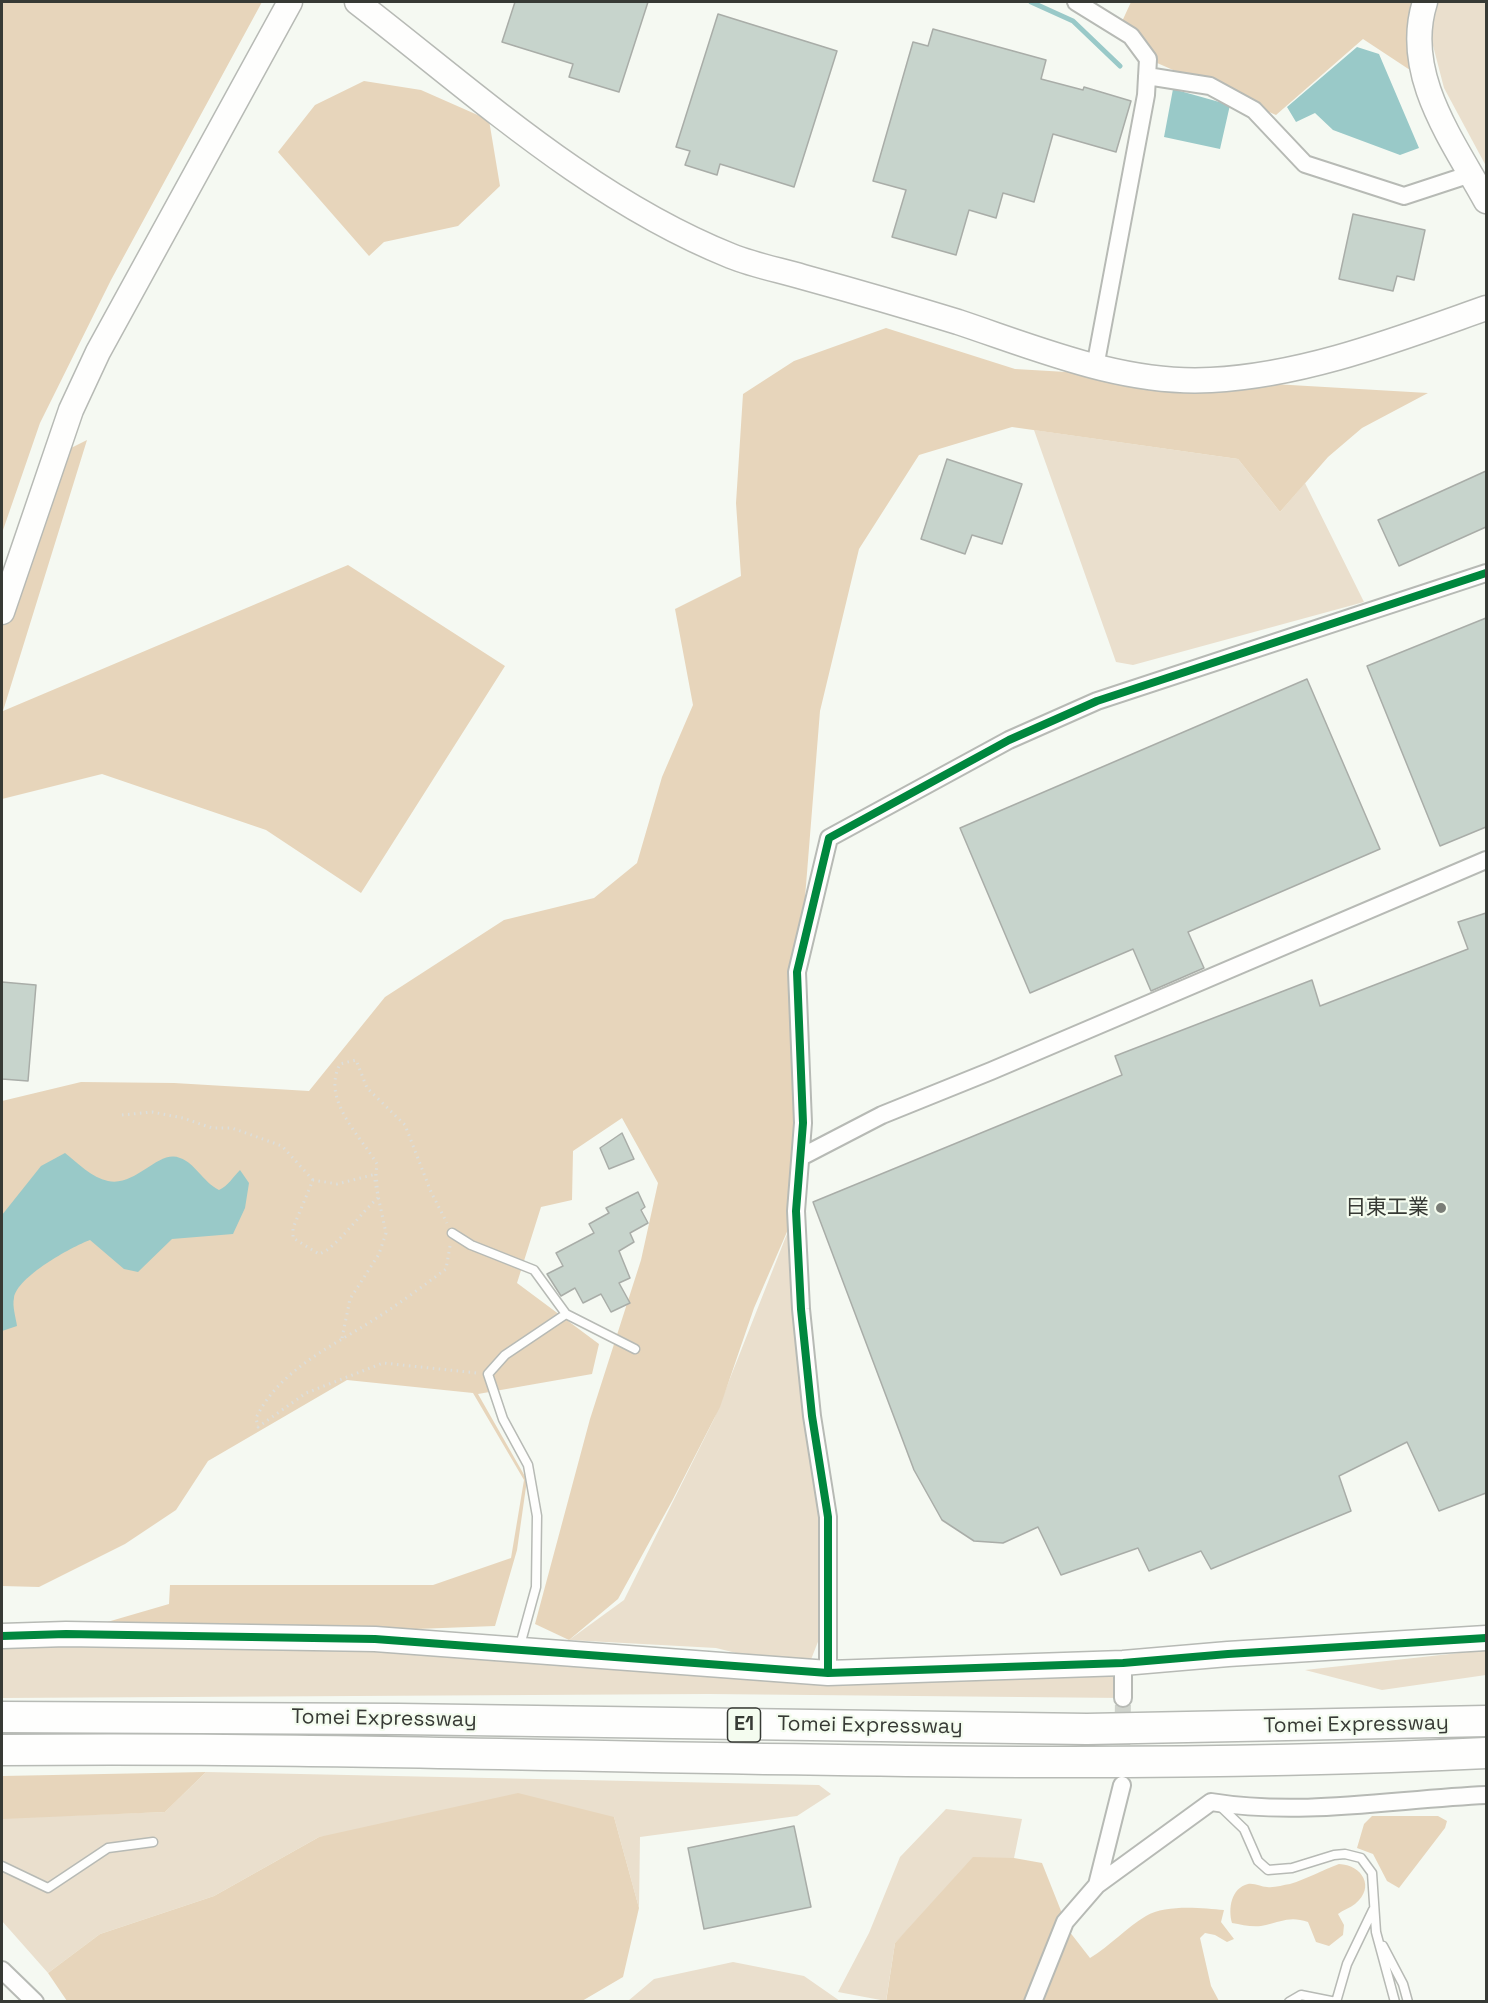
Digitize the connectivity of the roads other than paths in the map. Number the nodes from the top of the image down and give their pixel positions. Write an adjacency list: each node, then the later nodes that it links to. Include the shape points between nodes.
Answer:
1 (290, 2): 11 (street, via 75,400)
2 (357, 2): 9 (street, via 557,157 627,204 732,257 908,306)
3 (1076, 2): 5 (street, via 1131,36 1148,59)
4 (1425, 2): 6 (street, via 1419,46 1424,77 1434,107)
5 (1148, 76): 6 (street, via 1210,86 1254,110 1305,164 1404,196); 9 (street)
6 (1471, 174): 7 (street)
7 (1486, 201)
8 (1486, 308): 9 (street, via 1375,347 1275,373 1209,380)
9 (1095, 367)
10 (1486, 573): 13 (street, via 1097,701 1009,740 829,838 797,972)
11 (2, 612)
12 (1486, 861): 13 (street, via 882,1115)
13 (801, 1156): 21 (street, via 796,1211 801,1309 828,1517)
14 (452, 1233): 15 (lane, via 471,1245 534,1270)
15 (566, 1314): 16 (lane); 19 (lane, via 506,1355 488,1374 503,1419 528,1465 537,1516 536,1587)
16 (635, 1349)
17 (2, 1636): 19 (street, via 375,1639)
18 (1486, 1638): 20 (street)
19 (519, 1649): 21 (street)
20 (1124, 1663): 21 (street); 22 (street)
21 (828, 1673)
22 (1123, 1698)
23 (2, 1718): 24 (highway, Tomei Expressway / E1, via 1087,1729)
24 (1486, 1721)
25 (2, 1750): 26 (highway, Tomei Expressway / E1, via 1089,1761)
26 (1486, 1753)
27 (1122, 1785): 32 (street)
28 (1486, 1795): 29 (street, via 1329,1807)
29 (1217, 1803): 32 (street, via 1211,1802 1188,1816 1143,1854); 33 (lane, via 1244,1829 1258,1861 1268,1870 1292,1868 1334,1855 1360,1858 1372,1873)
30 (153, 1842): 31 (lane, via 108,1848 48,1888)
31 (2, 1866)
32 (1097, 1885): 37 (street, via 1065,1922)
33 (1373, 1910): 34 (lane); 39 (lane, via 1347,1964)
34 (1376, 1932): 40 (lane); 41 (lane)
35 (2, 1970): 36 (street)
36 (33, 2001)
37 (1033, 2001)
38 (1288, 2001): 39 (lane, via 1301,1995)
39 (1336, 2001)
40 (1395, 2001)
41 (1408, 2001)

